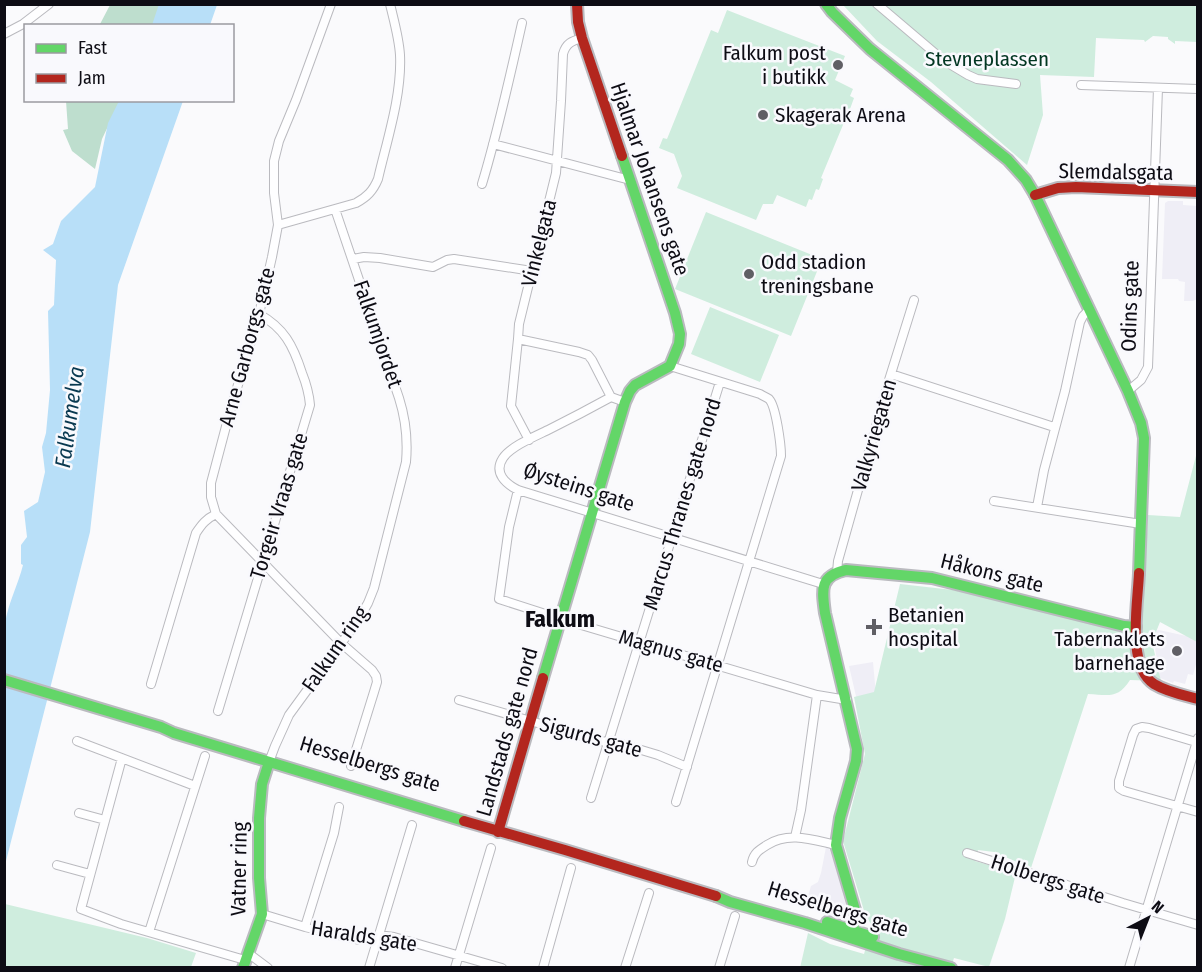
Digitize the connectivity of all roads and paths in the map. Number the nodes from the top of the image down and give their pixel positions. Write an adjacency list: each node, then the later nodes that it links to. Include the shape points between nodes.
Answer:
1 (49, 4): 8 (street)
2 (331, 4): 22 (street, Arne Garborgs gate, via 274,160)
3 (390, 4): 21 (street, via 400,71 378,178 365,198)
4 (577, 4): 9 (street, Hjalmar Johansens gate)
5 (826, 4): 20 (street, via 870,49 1008,160)
6 (877, 4): 10 (street, via 968,75)
7 (522, 23): 14 (street)
8 (4, 34)
9 (582, 38): 15 (street, Vinkelgata, via 565,46 563,54); 16 (street, Hjalmar Johansens gate)
10 (1016, 84)
11 (1081, 85): 12 (street)
12 (1158, 88): 13 (street); 18 (street, Odins gate)
13 (1197, 89)
14 (494, 144): 15 (street); 17 (street)
15 (557, 161): 16 (street); 24 (street, Vinkelgata)
16 (630, 180): 29 (street, Hjalmar Johansens gate, via 680,333)
17 (482, 184)
18 (1154, 191): 19 (street, Slemdalsgata); 20 (street, Slemdalsgata, via 1058,188); 32 (street, Odins gate, via 1148,367 1142,380)
19 (1197, 192)
20 (1035, 195): 26 (street)
21 (335, 210): 22 (street); 23 (street, Falkumjordet)
22 (278, 225): 27 (street, Arne Garborgs gate)
23 (353, 259): 24 (street, via 380,258 433,267 454,259); 37 (street, Falkumjordet, via 405,420)
24 (531, 272): 28 (street, Vinkelgata)
25 (914, 300): 30 (street, Valkyriegaten)
26 (1089, 310): 32 (street); 35 (street, via 1080,322)
27 (258, 314): 42 (street, Arne Garborgs gate, via 211,483); 46 (street, Torgeir Vraas gate, via 280,329 291,344 310,405)
28 (518, 339): 33 (street, via 588,355); 36 (street, Vinkelgata, via 512,406)
29 (670, 366): 31 (street); 34 (street, via 635,385)
30 (891, 374): 35 (street); 47 (street, Valkyriegaten)
31 (720, 382): 44 (street, Marcus Thranes gate nord); 45 (street, via 770,400 781,446)
32 (1128, 391): 43 (street, via 1144,438)
33 (611, 397): 34 (street); 36 (street, Øysteins gate)
34 (625, 402): 41 (street, Landstads gate nord)
35 (1054, 427): 40 (street)
36 (529, 440): 38 (street, Øysteins gate, via 503,458 500,465 504,482)
37 (406, 462): 52 (street, Falkum ring, via 374,588 359,619)
38 (518, 490): 41 (street, Øysteins gate); 49 (street, Magnus gate, via 499,599)
39 (994, 501): 40 (street)
40 (1037, 507): 43 (street)
41 (593, 512): 44 (street, Øysteins gate); 49 (street, Landstads gate nord)
42 (216, 514): 46 (street); 55 (street, via 201,524 196,533)
43 (1141, 524): 50 (street)
44 (671, 537): 45 (street, Øysteins gate); 51 (street, Marcus Thranes gate nord)
45 (750, 561): 48 (street, Øysteins gate); 53 (street)
46 (262, 562): 52 (street); 60 (street, Torgeir Vraas gate)
47 (837, 572): 48 (street); 50 (street, Håkons gate, via 932,578)
48 (823, 584): 59 (street, via 825,613)
49 (561, 619): 51 (street, Magnus gate); 61 (street, Landstads gate nord)
50 (1136, 627): 57 (street, via 1138,659 1144,674 1160,688)
51 (639, 642): 53 (street, Magnus gate); 64 (street, Marcus Thranes gate nord)
52 (341, 643): 67 (street, Falkum ring, via 289,715); 68 (street, via 372,670 377,682)
53 (717, 664): 56 (street, Magnus gate); 69 (street)
54 (4, 680): 67 (street, Hesselbergs gate, via 174,733)
55 (151, 684)
56 (817, 695): 59 (street, Magnus gate); 80 (street)
57 (1197, 699)
58 (459, 700): 61 (street, Sigurds gate)
59 (847, 700): 81 (street, via 857,755)
60 (218, 711)
61 (529, 721): 64 (street, Sigurds gate); 79 (street, Landstads gate nord)
62 (1197, 740): 73 (street); 73 (street, via 1149,728 1136,729 1119,781 1119,788 1124,791)
63 (77, 741): 66 (street)
64 (609, 743): 69 (street, Sigurds gate); 71 (street, Marcus Thranes gate nord)
65 (204, 756): 70 (street)
66 (122, 758): 70 (street); 77 (street)
67 (270, 758): 79 (street, Hesselbergs gate); 90 (street, Vatner ring, via 262,784 259,818)
68 (351, 766)
69 (687, 767): 72 (street)
70 (195, 786): 94 (street)
71 (591, 798)
72 (676, 802)
73 (1177, 806): 75 (street); 89 (street)
74 (339, 807): 93 (street)
75 (1197, 812)
76 (79, 813): 77 (street)
77 (106, 817): 87 (street)
78 (412, 825): 96 (street)
79 (499, 828): 95 (street, Hesselbergs gate, via 716,896 791,911)
80 (795, 837): 81 (street); 84 (street, via 774,840 756,852)
81 (836, 845): 95 (street, via 855,910)
82 (491, 848): 97 (street)
83 (967, 853): 89 (street, Holbergs gate)
84 (752, 862)
85 (57, 865): 87 (street)
86 (572, 868): 104 (street)
87 (90, 874): 94 (street, via 81,909)
88 (649, 893): 105 (street)
89 (1146, 909): 92 (street, Holbergs gate); 107 (street)
90 (262, 914): 93 (street, Haralds gate); 98 (street, Vatner ring)
91 (735, 916): 106 (street)
92 (1197, 925)
93 (305, 927): 96 (street, Haralds gate, via 359,940)
94 (149, 932): 98 (street)
95 (852, 934): 99 (street, Hesselbergs gate)
96 (378, 937): 97 (street, Haralds gate, via 394,937); 101 (street)
97 (459, 956): 102 (street); 103 (street, Haralds gate)
98 (246, 960): 100 (street)
99 (949, 967)
100 (268, 968)
101 (369, 968)
102 (455, 968)
103 (502, 968)
104 (543, 968)
105 (625, 968)
106 (719, 968)
107 (1129, 968)

